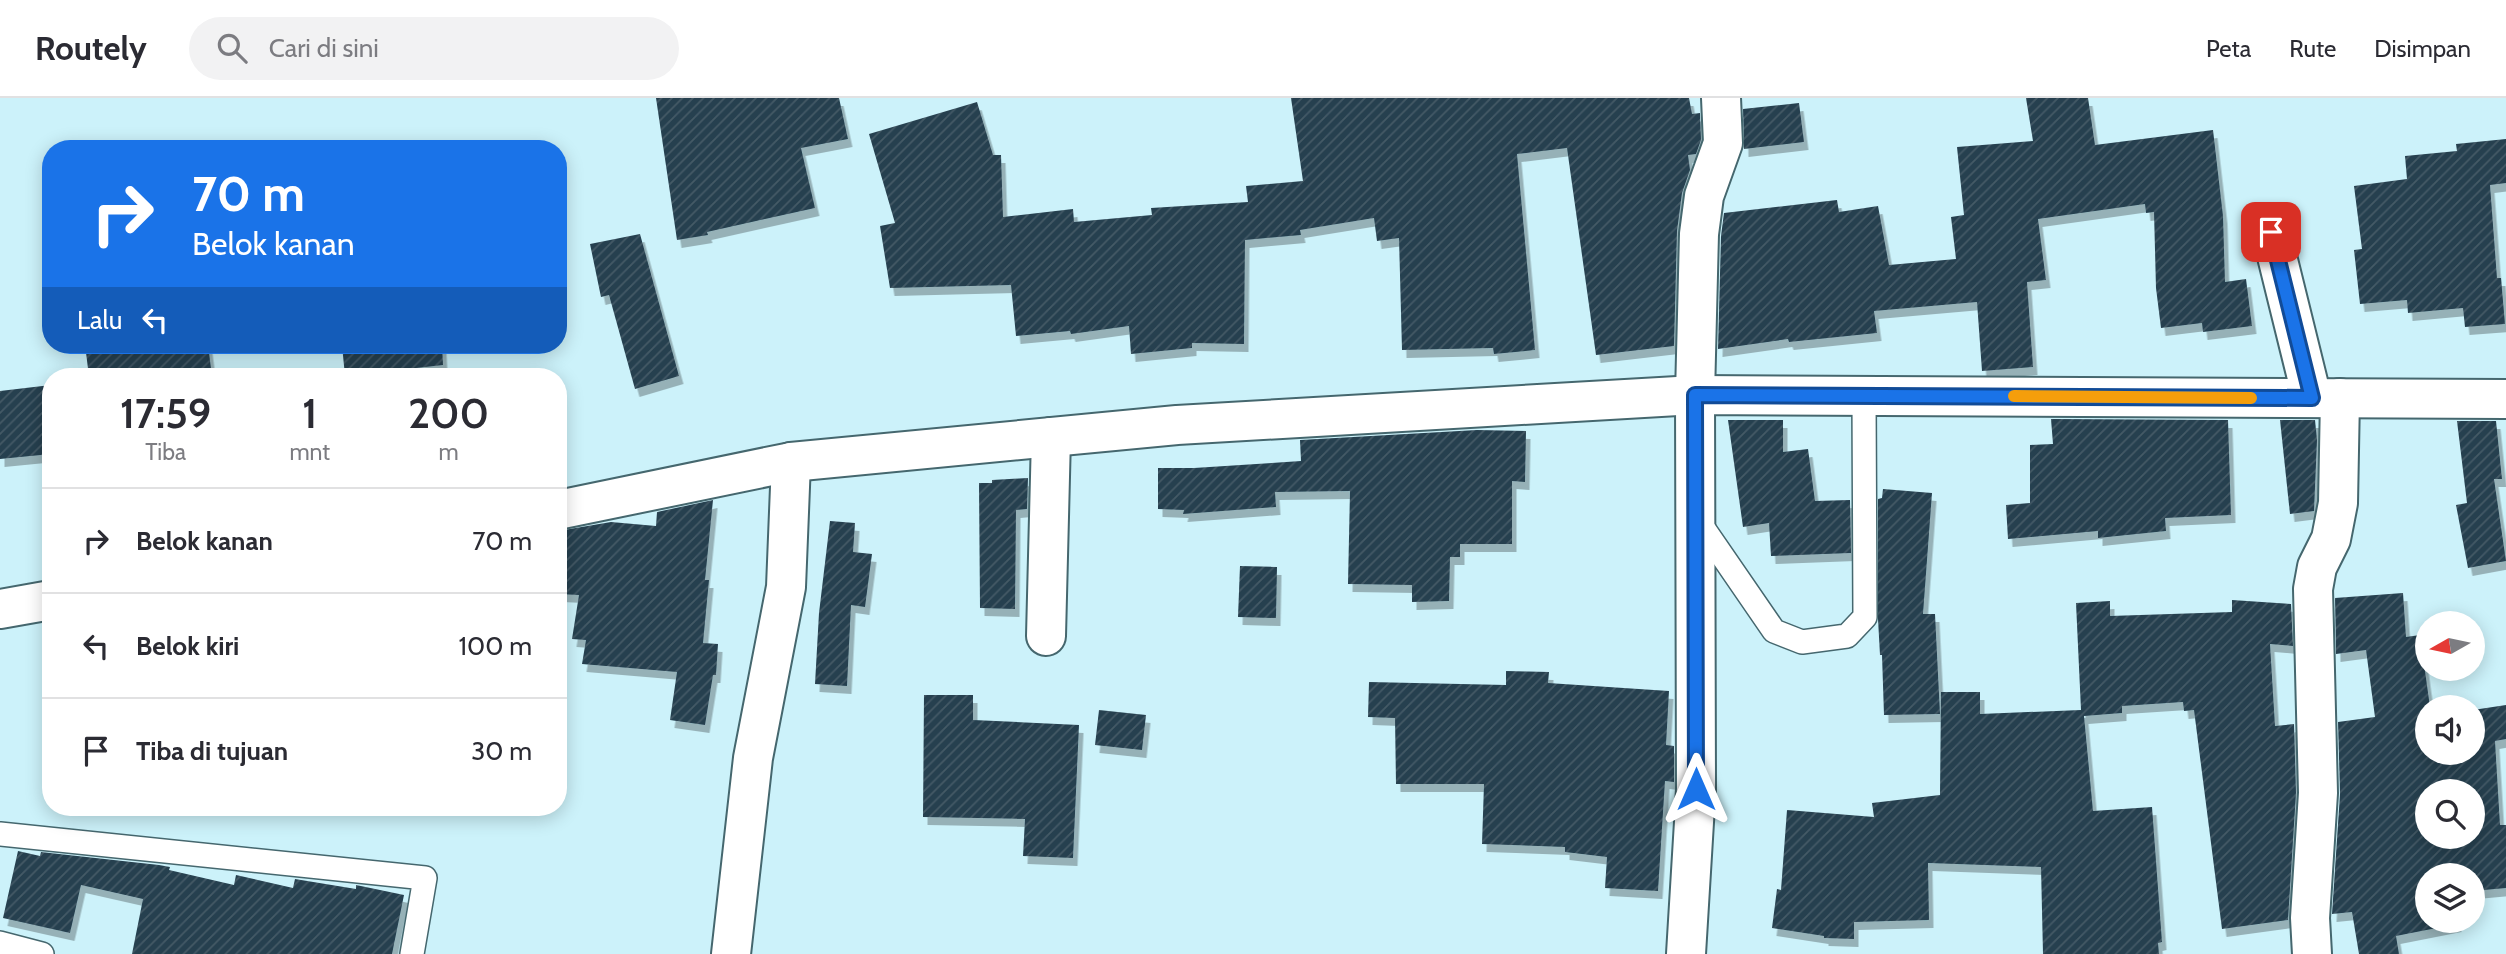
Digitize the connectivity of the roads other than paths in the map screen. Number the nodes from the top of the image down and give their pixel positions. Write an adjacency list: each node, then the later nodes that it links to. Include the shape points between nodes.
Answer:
1 (1721, 98): 3 (street, via 1723,143 1704,196 1699,234)
2 (2271, 232): 5 (street)
3 (1695, 395): 4 (street); 7 (street, via 1177,425); 10 (street)
4 (1864, 396): 5 (street); 10 (lane, via 1865,617 1847,636 1802,642 1774,631)
5 (2326, 398): 6 (street); 20 (street, via 2338,503 2313,589 2318,793)
6 (2506, 399)
7 (1051, 437): 8 (street); 13 (street)
8 (791, 462): 9 (street); 18 (street, via 786,587 753,758)
9 (567, 508)
10 (1696, 517): 19 (street, via 1696,789)
11 (42, 602): 12 (street)
12 (0, 609)
13 (1046, 636)
14 (0, 834): 17 (lane, via 425,878)
15 (0, 943): 16 (lane)
16 (42, 954)
17 (412, 954)
18 (731, 954)
19 (1686, 954)
20 (2312, 954)

